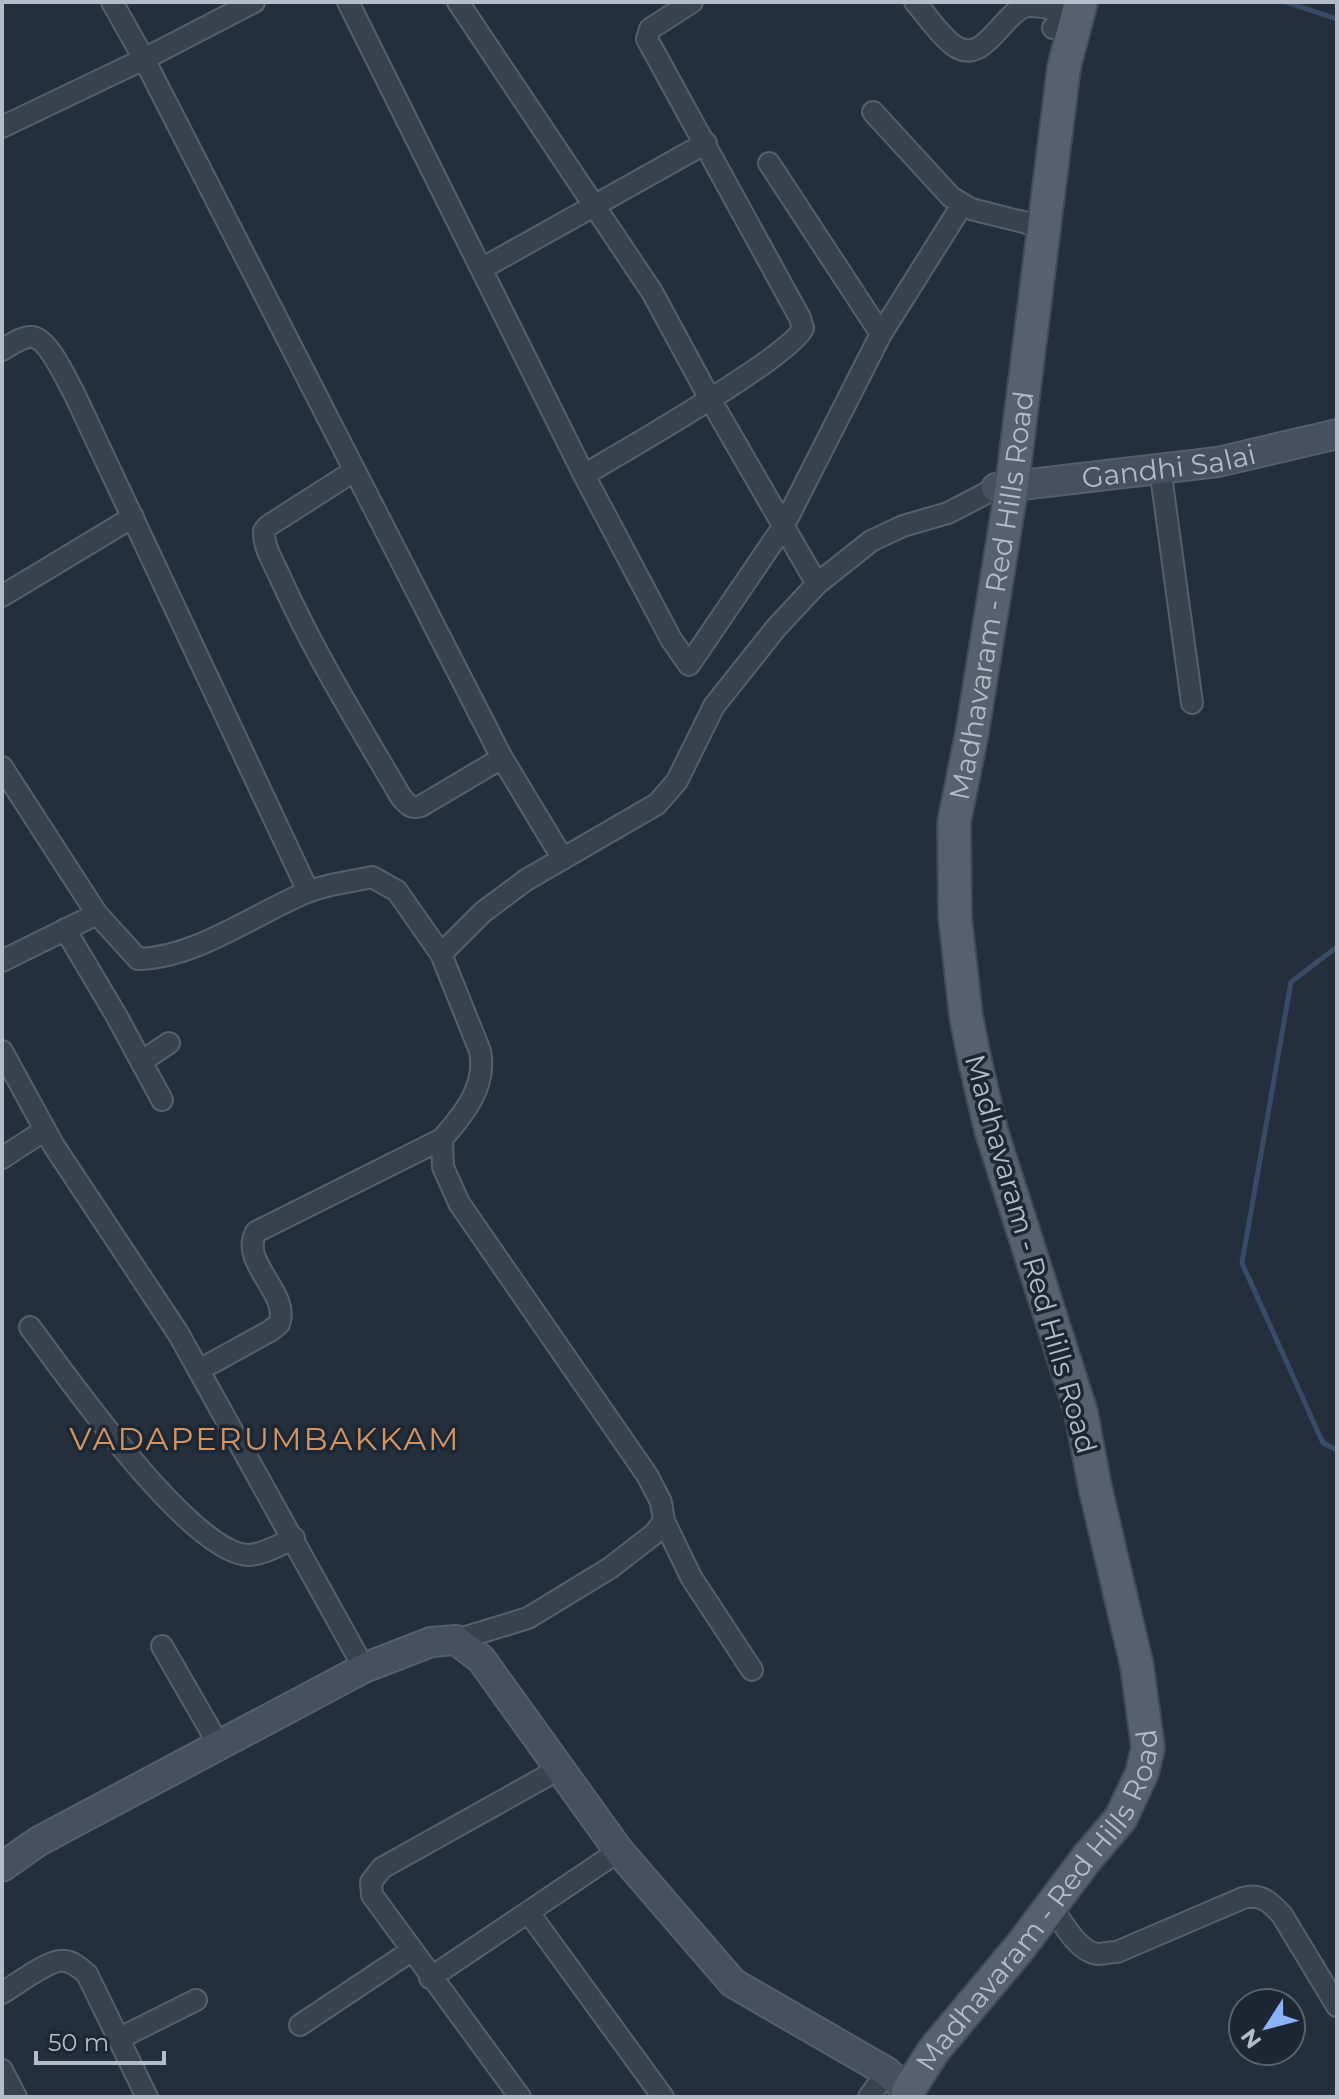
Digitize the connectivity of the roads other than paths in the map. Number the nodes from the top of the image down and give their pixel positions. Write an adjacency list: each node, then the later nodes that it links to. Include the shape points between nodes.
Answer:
1 (112, 2): 8 (street)
2 (254, 2): 8 (street)
3 (348, 2): 16 (street)
4 (458, 2): 14 (street)
5 (692, 2): 11 (street, via 650,29 647,39)
6 (915, 2): 7 (street, via 952,44 972,52 1021,8 1036,6)
7 (1064, 15): 15 (main road, Madhavaram - Red Hills Road); 24 (main road, Madhavaram - Red Hills Road, via 1064,67 1045,235)
8 (144, 59): 10 (street); 22 (street)
9 (873, 112): 13 (street)
10 (2, 127)
11 (706, 143): 14 (street); 19 (street, via 803,328 793,342)
12 (769, 163): 17 (street)
13 (962, 205): 15 (street); 17 (street)
14 (594, 206): 16 (street); 19 (street, via 652,292)
15 (1027, 223): 24 (main road, Madhavaram - Red Hills Road)
16 (483, 268): 23 (street)
17 (881, 334): 26 (street)
18 (2, 350): 25 (street, via 34,336 50,350)
19 (710, 399): 23 (street); 26 (street)
20 (1337, 434): 21 (street, Gandhi Salai, via 1218,462)
21 (1160, 468): 24 (street, Gandhi Salai); 29 (street)
22 (354, 471): 30 (street); 30 (street, via 264,531 286,591 409,806 421,806)
23 (584, 475): 26 (street, via 689,665)
24 (1004, 486): 27 (street, via 871,541); 57 (main road, Madhavaram - Red Hills Road, via 972,733 954,822 958,955 991,1130 1081,1412 1137,1666 1148,1748 1121,1818); 67 (main road, Madhavaram - Red Hills Road, via 952,729 940,819 951,987 976,1124 1074,1455 1129,1740 1117,1786 1092,1826 919,2038)
25 (133, 517): 28 (street); 33 (street)
26 (783, 527): 27 (street)
27 (817, 584): 32 (street, via 714,706 677,781 657,804)
28 (2, 596)
29 (1192, 703)
30 (502, 758): 32 (street)
31 (2, 767): 34 (street)
32 (563, 859): 36 (street, via 483,912)
33 (308, 891): 34 (street, via 157,959 138,959); 36 (street, via 372,877 397,891)
34 (97, 914): 35 (street)
35 (65, 929): 37 (street); 40 (street)
36 (441, 954): 43 (street, via 483,1068 467,1111)
37 (2, 961)
38 (169, 1043): 40 (street)
39 (2, 1051): 42 (street)
40 (142, 1061): 41 (street)
41 (162, 1100)
42 (45, 1130): 44 (street); 46 (street)
43 (442, 1139): 46 (street, via 256,1232 252,1250 281,1309 279,1324); 47 (street, via 443,1167 459,1203 647,1475)
44 (2, 1158)
45 (30, 1327): 48 (street, via 118,1446 208,1537 247,1555)
46 (199, 1370): 48 (street)
47 (664, 1521): 49 (street, via 610,1568 528,1618); 52 (street, via 691,1577)
48 (294, 1538): 51 (street)
49 (456, 1640): 51 (street, via 431,1642); 54 (street, via 481,1659)
50 (162, 1646): 53 (street)
51 (364, 1668): 53 (street)
52 (752, 1670)
53 (219, 1745): 56 (street, via 39,1841)
54 (561, 1768): 55 (street); 59 (street, via 382,1868 371,1882 372,1895)
55 (619, 1851): 58 (street); 67 (street, via 733,1983)
56 (2, 1867)
57 (1051, 1906): 63 (street, via 1080,1944 1098,1954 1117,1952 1243,1898 1259,1896 1282,1915); 67 (main road, Madhavaram - Red Hills Road)
58 (529, 1913): 60 (street); 71 (street)
59 (411, 1951): 60 (street); 64 (street)
60 (430, 1978): 70 (street)
61 (2, 1993): 65 (street, via 64,1960 87,1974)
62 (196, 2000): 65 (street)
63 (1337, 2006)
64 (300, 2025)
65 (118, 2039): 69 (street)
66 (2, 2070): 68 (street)
67 (899, 2088): 72 (street)
68 (16, 2097)
69 (147, 2097)
70 (520, 2097)
71 (663, 2097)
72 (869, 2097)

